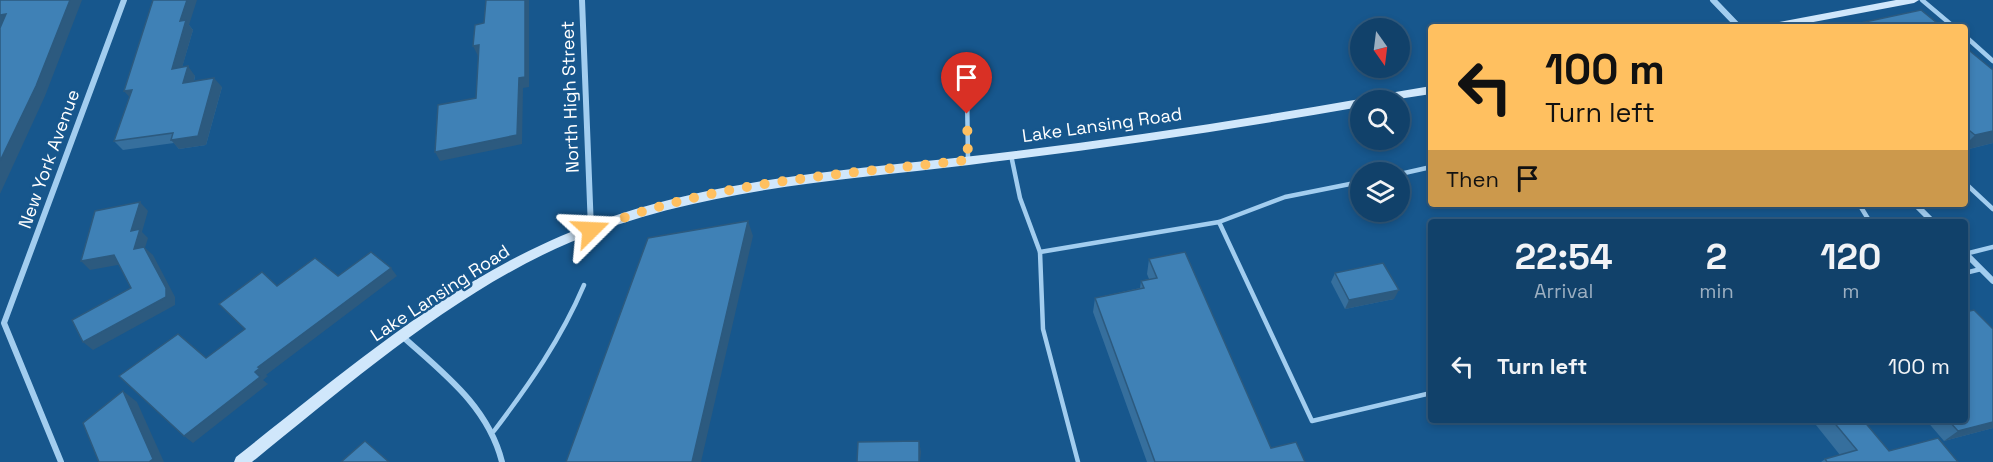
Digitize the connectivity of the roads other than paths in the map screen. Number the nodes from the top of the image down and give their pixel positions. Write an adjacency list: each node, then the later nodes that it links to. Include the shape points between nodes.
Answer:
1 (124, 0): 34 (street, New York Avenue)
2 (582, 0): 25 (street, North High Street)
3 (1713, 0): 6 (street)
4 (1914, 0): 7 (main road)
5 (1922, 0): 8 (lane)
6 (1736, 24)
7 (1785, 24)
8 (1950, 24)
9 (1968, 39): 10 (lane)
10 (1993, 61)
11 (967, 90): 16 (lane)
12 (1428, 91): 13 (main road)
13 (1410, 94)
14 (1350, 105): 15 (main road, Lake Lansing Road, via 1174,134)
15 (1011, 155): 16 (main road, Lake Lansing Road); 27 (lane, via 1020,198)
16 (968, 160): 25 (main road, Lake Lansing Road, via 738,187 659,206)
17 (1428, 168): 18 (lane)
18 (1410, 172)
19 (1350, 184): 24 (lane, via 1285,197)
20 (1968, 186): 22 (lane)
21 (1918, 207): 23 (street)
22 (1993, 209)
23 (1930, 219)
24 (1219, 222): 27 (lane); 36 (lane, via 1312,421)
25 (591, 230): 35 (main road, Lake Lansing Road, via 488,279)
26 (1993, 247): 28 (lane)
27 (1040, 252): 41 (lane, via 1042,330)
28 (1968, 253)
29 (1968, 257): 30 (street)
30 (1981, 269): 31 (lane); 32 (street)
31 (1968, 272)
32 (1993, 282)
33 (584, 285): 37 (lane, via 572,317 534,379)
34 (2, 323): 38 (street, New York Avenue)
35 (402, 336): 37 (street, via 467,397); 39 (main road, Lake Lansing Road)
36 (1428, 394)
37 (494, 431): 40 (street)
38 (61, 462)
39 (241, 462)
40 (502, 462)
41 (1078, 462)

